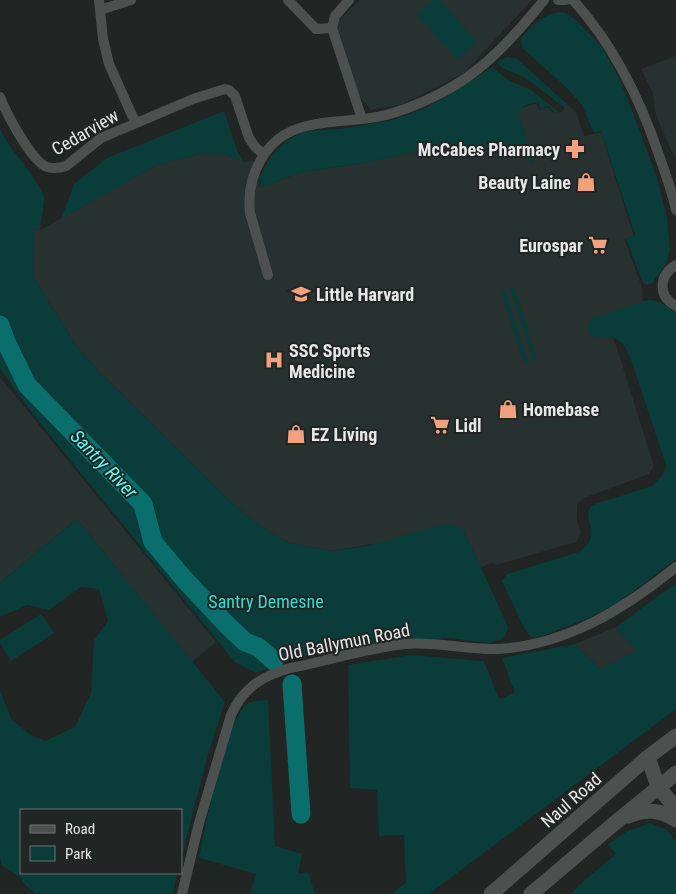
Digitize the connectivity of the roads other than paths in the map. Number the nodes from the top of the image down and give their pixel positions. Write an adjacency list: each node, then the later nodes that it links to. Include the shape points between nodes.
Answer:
1 (131, 0): 8 (street, Cedarview)
2 (288, 0): 9 (street, via 316,29)
3 (349, 0): 9 (street, via 335,16)
4 (544, 0): 11 (street, via 507,43 466,79 430,99 387,115)
5 (558, 0): 6 (street)
6 (566, 0)
7 (573, 0): 14 (street, via 602,36 627,78)
8 (100, 5): 12 (street, Cedarview, via 109,64)
9 (332, 28): 11 (street)
10 (0, 98): 12 (street, Cedarview, via 34,156 50,168 66,166 101,138)
11 (362, 119): 13 (street, via 297,129)
12 (135, 122): 13 (street, Cedarview, via 225,89 234,96 252,144)
13 (264, 154): 17 (street, via 254,172 248,202)
14 (672, 179): 15 (street)
15 (676, 210)
16 (676, 265): 18 (street, via 669,269 662,282 664,296)
17 (268, 276)
18 (676, 306)
19 (676, 567): 27 (street, Old Ballymun Road, via 612,613 587,626 525,646 496,649 404,644 290,668 262,679 243,693 231,715)
20 (676, 736): 21 (main road, Naul Road)
21 (648, 757): 22 (main road); 23 (main road); 28 (main road, Naul Road)
22 (675, 774): 23 (main road)
23 (658, 787): 24 (main road); 26 (main road)
24 (676, 808)
25 (676, 820): 26 (main road, via 645,810)
26 (616, 822): 29 (main road)
27 (182, 894)
28 (490, 894)
29 (531, 894)

